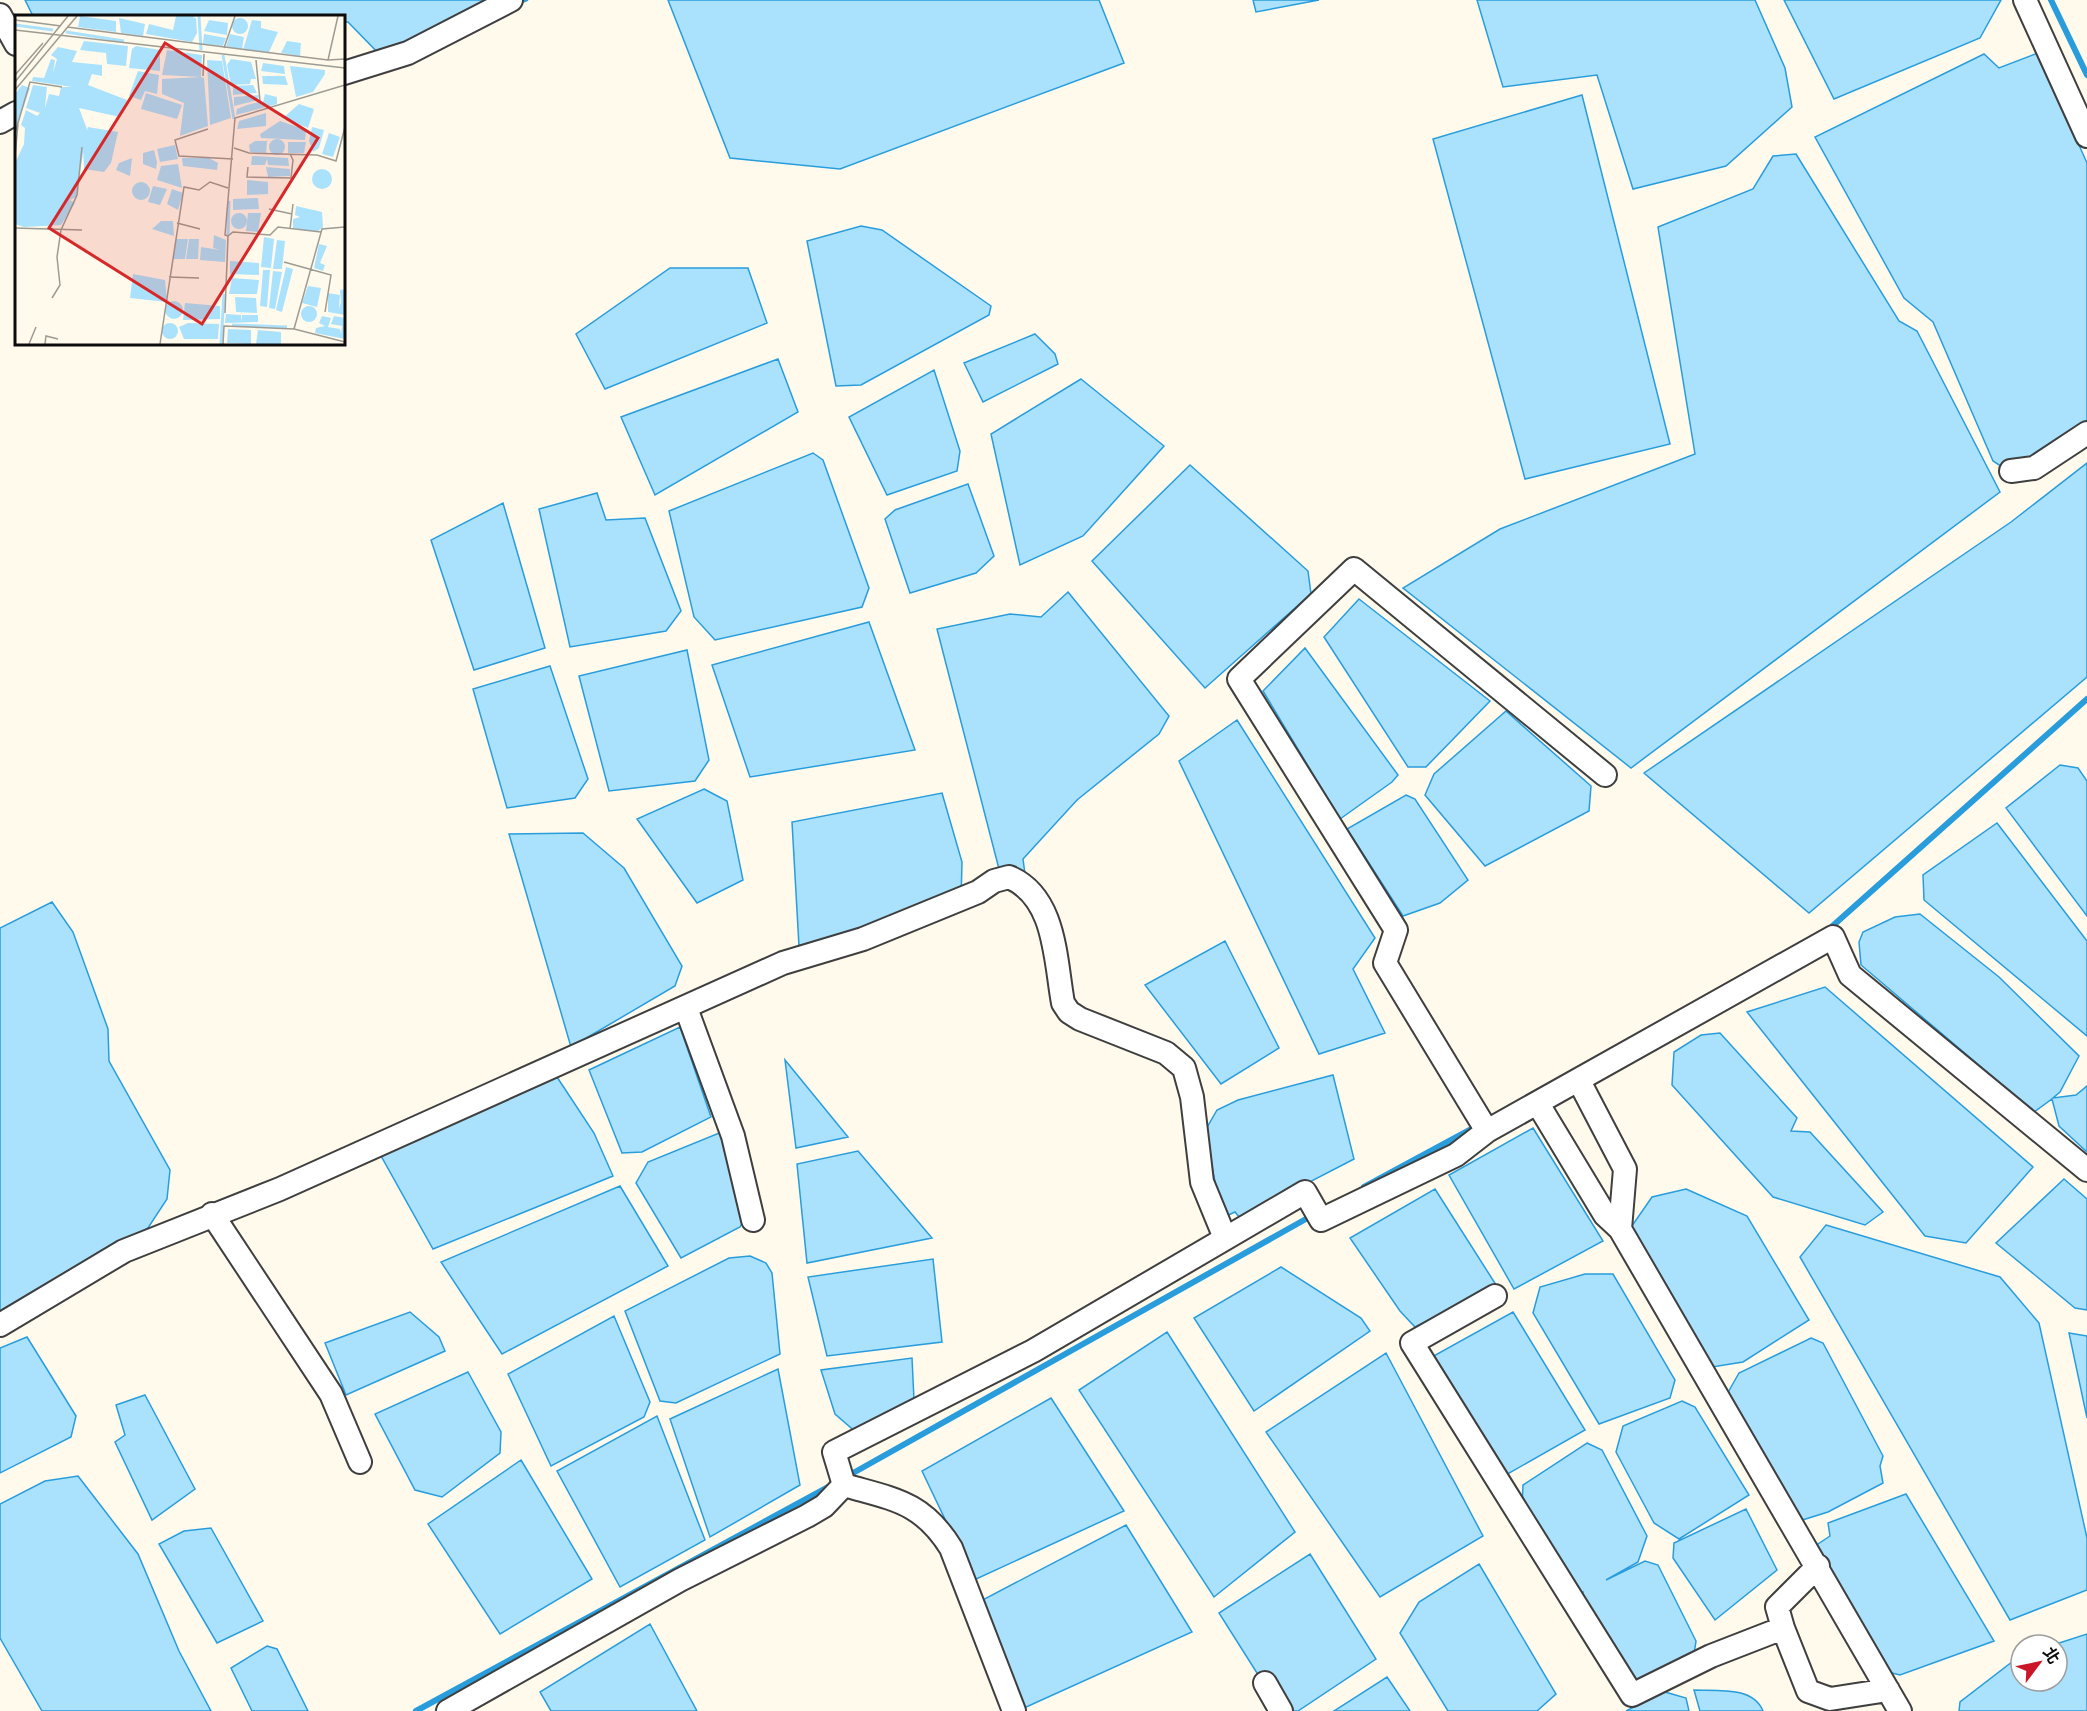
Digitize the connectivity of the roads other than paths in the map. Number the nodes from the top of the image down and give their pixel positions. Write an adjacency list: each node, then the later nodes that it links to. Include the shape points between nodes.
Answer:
1 (511, 0): 5 (lane, via 408,53)
2 (2025, 0): 8 (lane)
3 (0, 15): 4 (lane)
4 (15, 42)
5 (345, 73)
6 (15, 114): 7 (lane)
7 (0, 122)
8 (2087, 136)
9 (2087, 433): 10 (lane, via 2034,468)
10 (2011, 471)
11 (1605, 775): 15 (lane, via 1354,570 1239,679 1396,930 1385,963)
12 (686, 1008): 17 (lane, via 280,1189); 18 (lane, via 733,1136); 20 (lane, via 783,963 863,939 1009,877 1033,892 1045,912 1063,1003 1069,1012 1167,1053 1184,1068 1192,1097 1202,1182)
13 (1579, 1081): 14 (lane); 16 (lane, via 1833,937 1850,975); 19 (lane, via 1624,1169)
14 (1538, 1104): 15 (lane); 19 (lane, via 1605,1215)
15 (1487, 1131): 20 (lane, via 1456,1155 1317,1213 1305,1192)
16 (2087, 1170)
17 (212, 1214): 22 (lane, via 124,1251); 23 (lane, via 331,1394)
18 (753, 1220)
19 (1620, 1229): 25 (lane)
20 (1225, 1238): 24 (lane, via 1033,1351 834,1452)
21 (1495, 1296): 26 (lane, via 1413,1343 1632,1695 1711,1656)
22 (0, 1325)
23 (360, 1462)
24 (841, 1474): 29 (lane, via 824,1506 680,1580); 30 (lane, via 902,1501 937,1525 951,1548)
25 (1818, 1566): 26 (lane, via 1777,1607); 28 (lane)
26 (1783, 1628): 28 (lane, via 1808,1691 1830,1699)
27 (1265, 1683): 31 (lane)
28 (1888, 1690): 32 (lane)
29 (448, 1711)
30 (1014, 1711)
31 (1281, 1711)
32 (1900, 1711)

